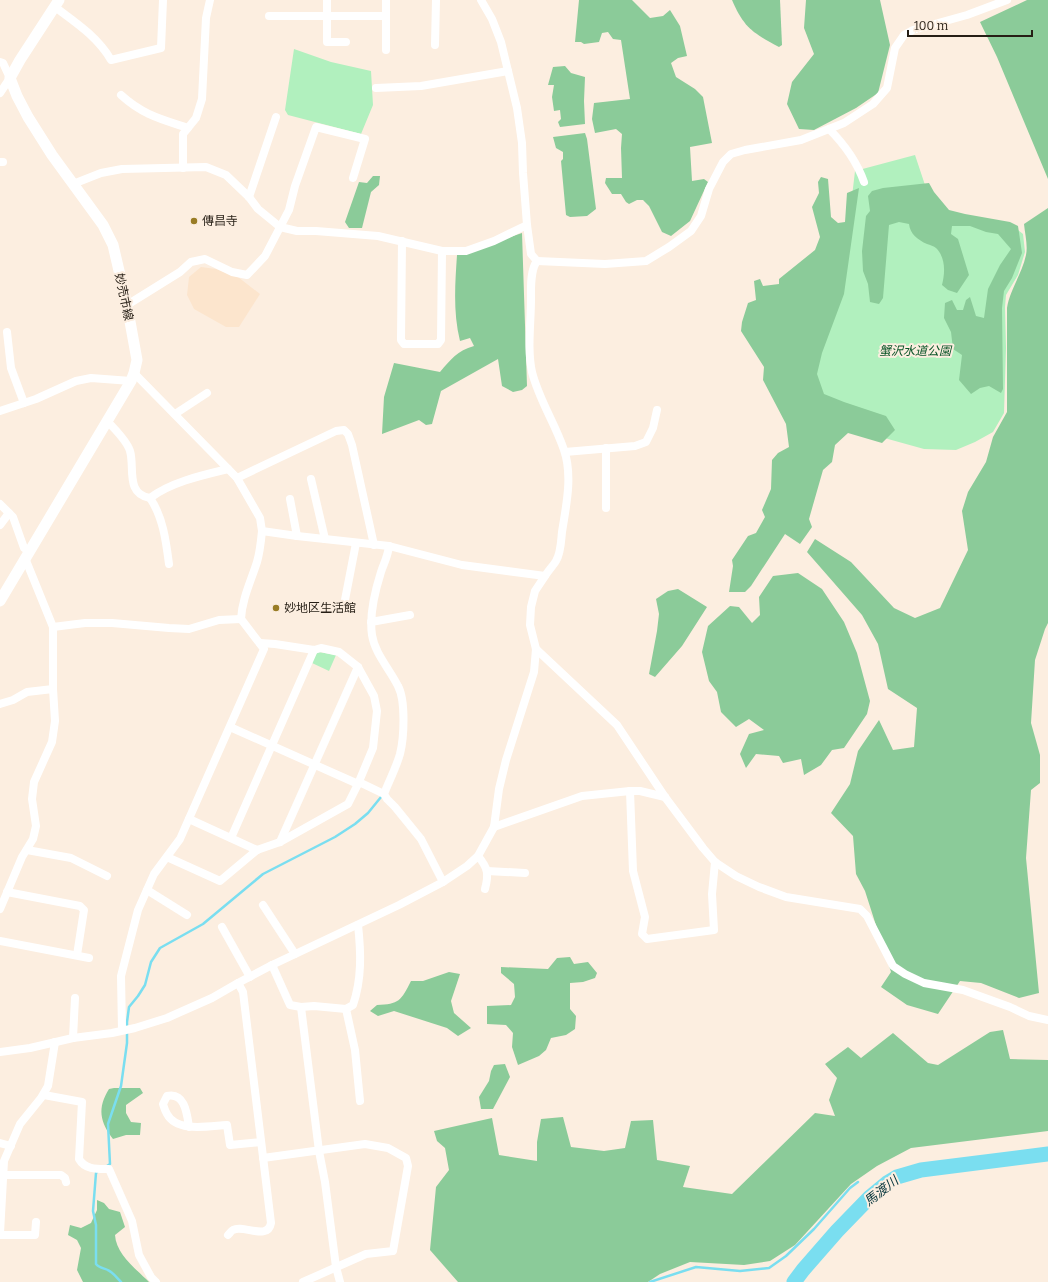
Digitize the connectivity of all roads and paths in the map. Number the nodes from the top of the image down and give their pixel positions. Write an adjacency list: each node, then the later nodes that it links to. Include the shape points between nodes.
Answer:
1 (162, 0): 8 (street, via 161,48 111,60 106,50)
2 (210, 0): 22 (street, via 206,18 202,99 196,118)
3 (327, 0): 10 (street)
4 (386, 0): 11 (street)
5 (436, 0): 13 (street)
6 (481, 0): 16 (street, via 501,42)
7 (1007, 0): 23 (street, via 967,15 913,30 904,36 895,48 887,88 881,96 844,123)
8 (57, 3): 17 (main road)
9 (269, 16): 10 (street)
10 (327, 16): 11 (street); 12 (street, via 327,42)
11 (386, 16): 14 (street)
12 (346, 42)
13 (435, 45)
14 (386, 50)
15 (0, 62): 17 (street, via 3,63)
16 (508, 71): 18 (street, via 421,86); 29 (street, via 522,143)
17 (10, 78): 19 (street); 27 (main road, 妙売市線, via 28,117)
18 (376, 88)
19 (0, 93)
20 (121, 95): 22 (street, via 151,116)
21 (276, 117): 28 (street)
22 (188, 128): 24 (street, via 182,140)
23 (829, 129): 26 (street, via 840,139); 33 (street, via 802,140 731,154 723,162 709,189 701,216 691,231 646,261 605,264)
24 (183, 168): 27 (street, via 122,169); 28 (street, via 206,168 226,175)
25 (353, 178): 30 (street, via 365,139 316,127)
26 (864, 182)
27 (73, 184): 34 (main road, 妙売市線, via 103,226 113,245)
28 (249, 197): 30 (street, via 258,209)
29 (527, 225): 32 (street, via 466,251); 33 (street, via 531,254)
30 (280, 227): 31 (street, via 297,231 378,236); 34 (street, via 265,256 247,275 232,272 204,259 191,262 180,272)
31 (402, 241): 32 (street); 32 (street, via 401,340 404,344 438,344 441,340)
32 (442, 251)
33 (537, 261): 44 (street, via 533,270 531,293 532,370 538,392)
34 (127, 306): 36 (main road, 妙売市線, via 137,360)
35 (8, 332): 38 (street, via 10,368)
36 (133, 377): 38 (street, via 76,381); 41 (street); 42 (main road, 妙売市線)
37 (207, 393): 41 (street)
38 (24, 403): 40 (street)
39 (657, 410): 43 (street, via 653,428 646,442 635,446)
40 (0, 411)
41 (175, 414): 45 (street)
42 (107, 422): 48 (street, via 130,450 132,478 136,490 143,497); 60 (main road, 妙売市線)
43 (606, 448): 44 (street); 51 (street)
44 (565, 452): 62 (street, via 567,496 560,548 556,561)
45 (228, 469): 46 (street); 48 (street, via 193,477)
46 (237, 478): 54 (street, via 260,518); 58 (street, via 336,431 344,430 352,445)
47 (311, 479): 56 (street)
48 (150, 498): 61 (street, via 160,516)
49 (290, 499): 55 (street)
50 (0, 504): 52 (street)
51 (606, 508)
52 (9, 513): 53 (street); 60 (street, via 13,517)
53 (0, 525)
54 (262, 531): 55 (street); 66 (street, via 258,560 244,598)
55 (297, 536): 56 (street)
56 (325, 539): 57 (street)
57 (356, 543): 58 (street); 64 (street)
58 (374, 545): 59 (street)
59 (389, 546): 62 (street, via 462,565); 67 (street, via 378,582)
60 (27, 555): 63 (main road, 妙売市線); 68 (street)
61 (169, 564)
62 (545, 576): 70 (street, via 535,591 531,606 530,625)
63 (0, 600)
64 (344, 606)
65 (410, 615): 67 (street)
66 (241, 619): 68 (street, via 210,622 189,629 112,622); 69 (street)
67 (371, 622): 80 (street, via 377,652 399,687 404,711 400,754)
68 (52, 627): 73 (street)
69 (260, 643): 71 (street); 75 (street, via 264,649)
70 (536, 649): 81 (street, via 617,724); 83 (street, via 534,672 499,788)
71 (314, 650): 72 (street, via 321,648 339,652); 76 (street)
72 (358, 667): 77 (street); 78 (street, via 369,684 377,712 373,748)
73 (53, 689): 74 (street, via 27,692); 86 (street, via 55,721 52,742 34,782 32,799 36,826 34,839)
74 (0, 704)
75 (230, 727): 76 (street); 82 (street)
76 (271, 746): 77 (street); 84 (street)
77 (314, 764): 78 (street); 85 (street)
78 (358, 783): 80 (street); 85 (street, via 348,804)
79 (630, 791): 81 (street); 83 (street, via 582,796); 90 (street, via 632,871 645,917 642,934 647,938 714,930 712,894)
80 (384, 794): 94 (street, via 421,839)
81 (664, 797): 90 (street)
82 (190, 819): 84 (street); 89 (street)
83 (494, 827): 88 (street)
84 (231, 838): 87 (street)
85 (280, 842): 87 (street)
86 (26, 850): 93 (street, via 70,858); 97 (street)
87 (257, 850): 89 (street, via 220,881)
88 (478, 856): 91 (street); 94 (street)
89 (167, 857): 96 (street, via 154,874)
90 (715, 862): 113 (street, via 758,887 786,897 860,909 867,916 893,966 905,974 924,983 963,990 1029,1016)
91 (487, 871): 92 (street); 95 (street)
92 (524, 874)
93 (107, 876)
94 (443, 882): 101 (street)
95 (485, 889)
96 (147, 890): 100 (street); 114 (street, via 138,910 121,976)
97 (7, 892): 99 (street); 105 (street, via 80,906 84,910)
98 (262, 905): 104 (street)
99 (0, 908)
100 (187, 915)
101 (358, 925): 104 (street); 112 (street, via 360,974 357,995 353,1005)
102 (222, 927): 108 (street)
103 (0, 941): 105 (street)
104 (295, 954): 107 (street)
105 (77, 955): 106 (street)
106 (89, 958)
107 (272, 965): 108 (street); 111 (street, via 290,1005)
108 (250, 976): 109 (street)
109 (238, 982): 114 (street, via 212,998 167,1018); 121 (street, via 243,992)
110 (75, 998): 115 (street)
111 (301, 1007): 112 (street); 124 (street)
112 (346, 1009): 119 (street)
113 (1048, 1020)
114 (122, 1030): 115 (street)
115 (73, 1038): 116 (street)
116 (55, 1042): 117 (street); 118 (street, via 48,1086)
117 (0, 1052)
118 (44, 1095): 123 (street, via 20,1124); 132 (street, via 82,1102 79,1159 84,1166 109,1169 132,1221 139,1255)
119 (360, 1101)
120 (189, 1127): 121 (street, via 226,1125 230,1146)
121 (261, 1142): 125 (street)
122 (0, 1143): 123 (street)
123 (11, 1146): 126 (street, via 4,1161)
124 (319, 1151): 125 (street); 131 (street); 131 (street, via 365,1144 388,1148 406,1158 408,1166 393,1251 366,1254)
125 (263, 1158): 130 (street, via 270,1228 262,1231 233,1230)
126 (3, 1175): 127 (street, via 61,1175); 129 (street)
127 (66, 1182)
128 (36, 1222): 129 (street, via 35,1235)
129 (0, 1234)
130 (228, 1235)
131 (336, 1267): 133 (street); 134 (street)
132 (156, 1282)
133 (303, 1282)
134 (340, 1282)

